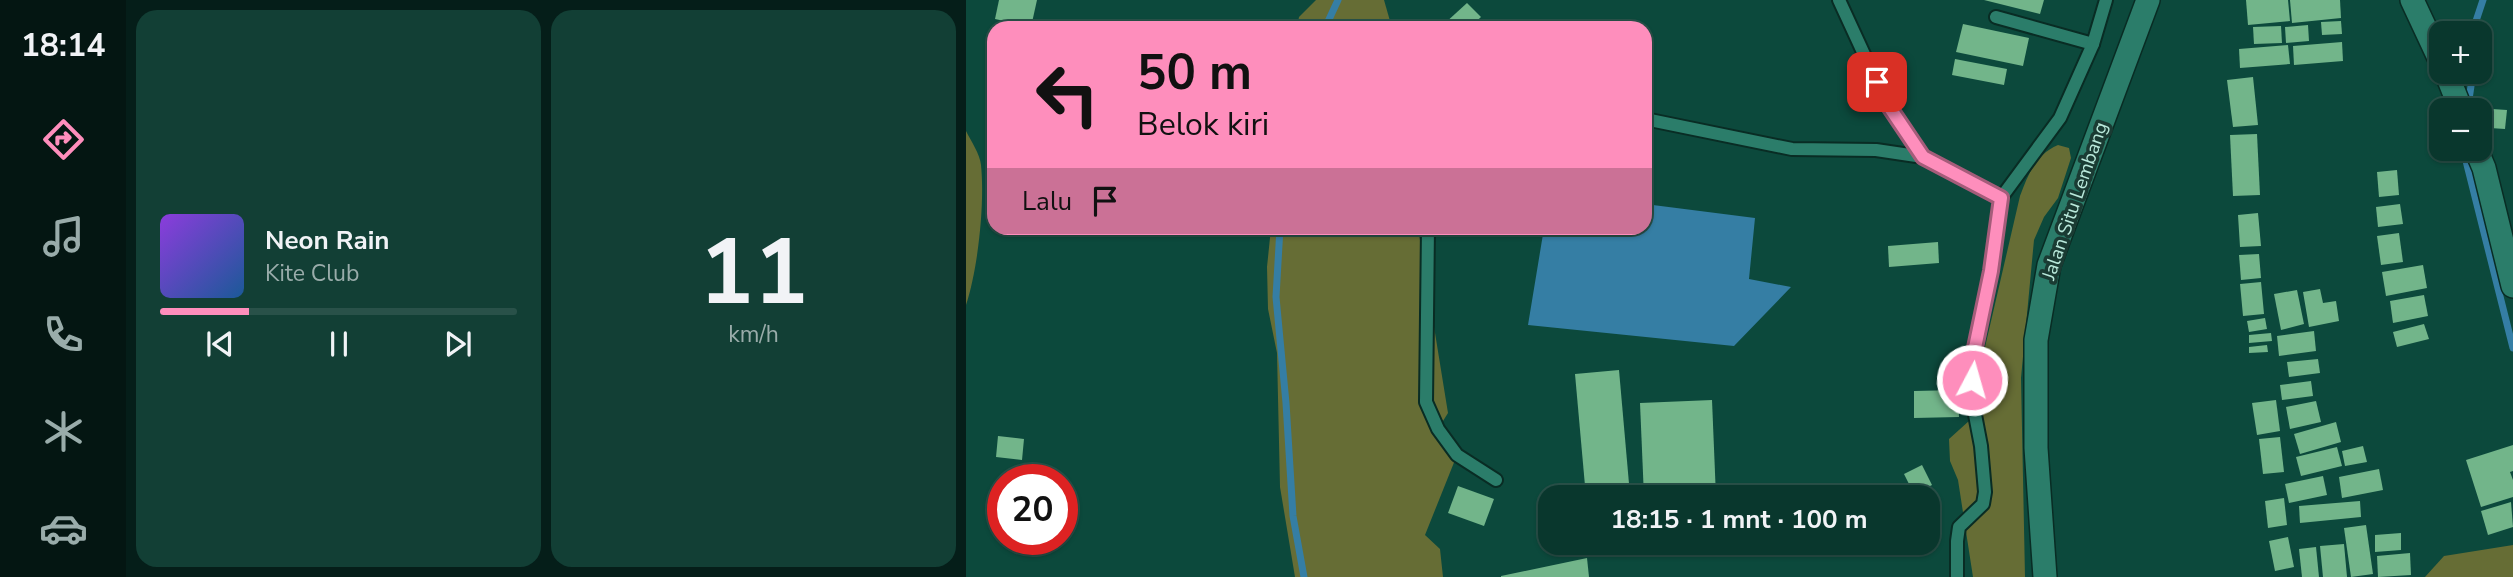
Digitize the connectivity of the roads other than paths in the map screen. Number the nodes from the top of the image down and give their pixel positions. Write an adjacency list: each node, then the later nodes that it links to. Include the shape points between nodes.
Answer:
1 (1839, 0): 9 (lane, via 1886,102)
2 (2106, 0): 7 (lane)
3 (2148, 0): 16 (street, Jalan Situ Lembang, via 2047,277 2036,340 2036,448)
4 (2412, 0): 6 (street)
5 (1996, 17): 7 (lane)
6 (2429, 33)
7 (2093, 44): 11 (lane, via 2060,118)
8 (1652, 120): 9 (lane, via 1792,149 1876,150)
9 (1923, 157): 11 (lane)
10 (2481, 161): 13 (street)
11 (2001, 198): 15 (lane, via 1972,362 1972,399 1985,492 1983,504 1959,527)
12 (1428, 235): 14 (lane, via 1426,402 1457,455)
13 (2513, 286)
14 (1496, 480)
15 (1957, 577)
16 (2045, 577)

